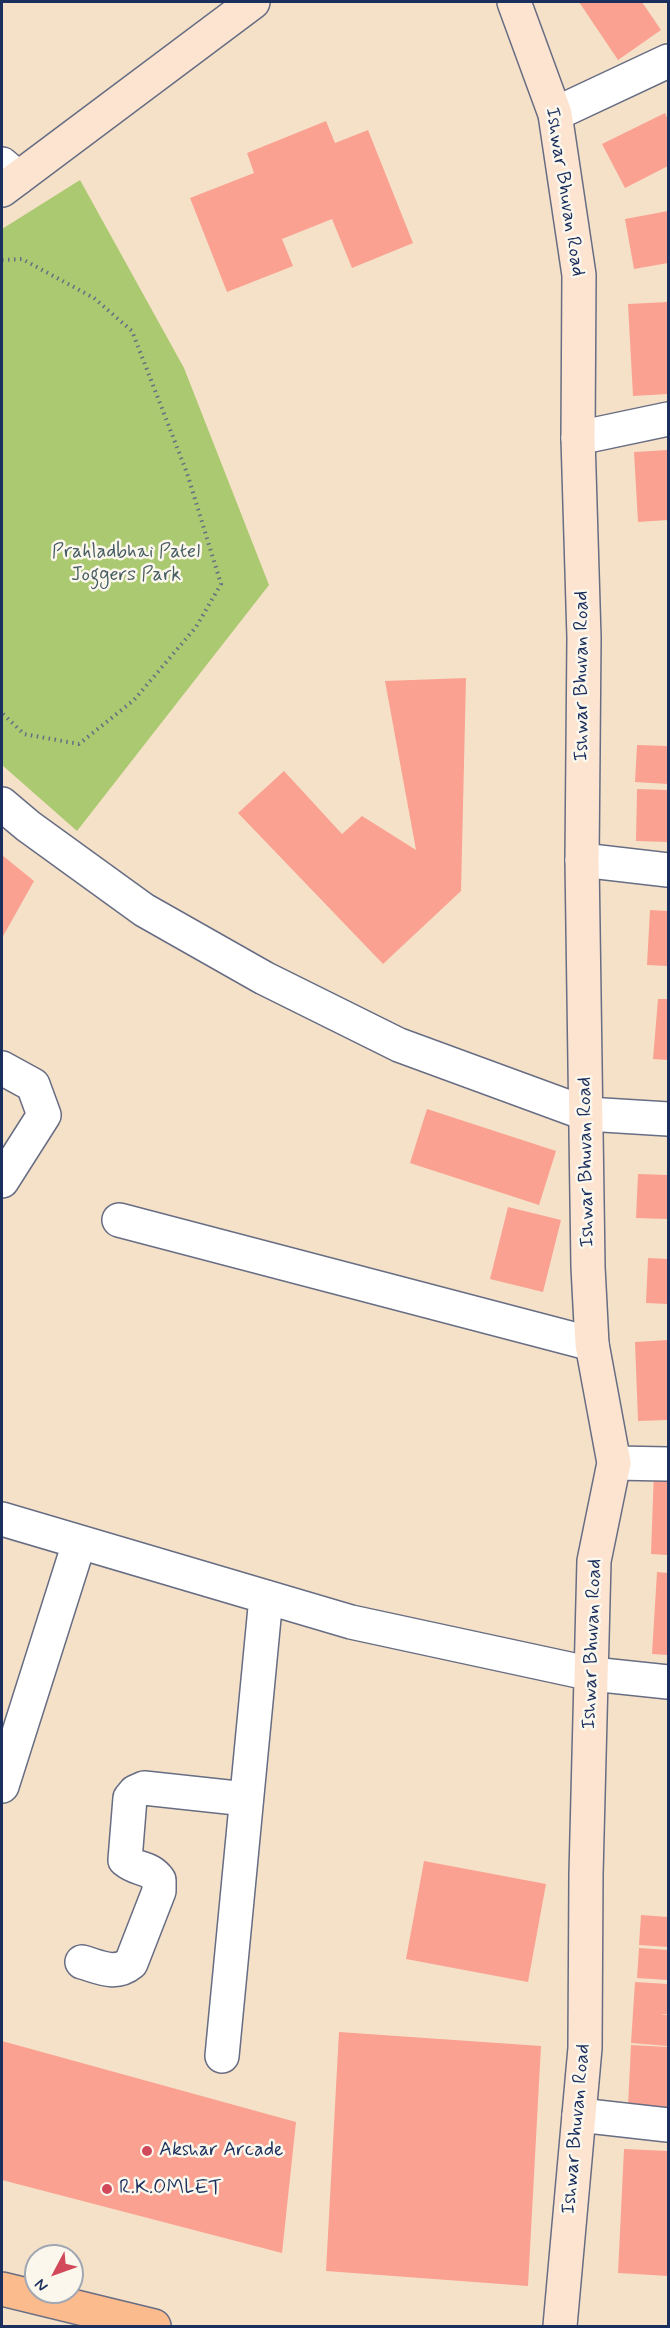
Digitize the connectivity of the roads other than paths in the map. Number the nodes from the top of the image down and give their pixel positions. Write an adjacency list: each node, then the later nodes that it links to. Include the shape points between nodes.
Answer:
1 (253, 2): 5 (street)
2 (514, 2): 4 (street, Ishwar Bhuvan Road)
3 (669, 61): 4 (street)
4 (555, 114): 7 (street, Ishwar Bhuvan Road, via 579,275)
5 (7, 177)
6 (669, 419): 7 (street)
7 (578, 438): 9 (street, Ishwar Bhuvan Road, via 584,638)
8 (2, 804): 12 (street, via 144,910 264,978 399,1045)
9 (582, 860): 10 (street); 12 (street, Ishwar Bhuvan Road)
10 (669, 870)
11 (2, 1068): 14 (street, via 33,1085 44,1115)
12 (587, 1114): 13 (street); 16 (street, Ishwar Bhuvan Road)
13 (669, 1119)
14 (2, 1181)
15 (119, 1220): 16 (street)
16 (592, 1344): 17 (street, Ishwar Bhuvan Road)
17 (614, 1463): 18 (street); 22 (street, Ishwar Bhuvan Road, via 594,1561)
18 (669, 1464)
19 (2, 1519): 20 (street)
20 (79, 1543): 21 (street); 24 (street)
21 (266, 1597): 22 (street, via 351,1622); 25 (street)
22 (592, 1674): 23 (street); 28 (street, Ishwar Bhuvan Road, via 585,2048)
23 (669, 1682)
24 (2, 1786)
25 (246, 1799): 26 (street, via 144,1788 135,1792 130,1798 125,1860 132,1866 153,1871 159,1880 159,1891 131,1963 114,1972); 27 (street)
26 (82, 1962)
27 (222, 2056)
28 (579, 2115): 29 (street); 32 (street, Ishwar Bhuvan Road)
29 (669, 2126)
30 (2, 2289): 31 (main road)
31 (154, 2326)
32 (560, 2326)

